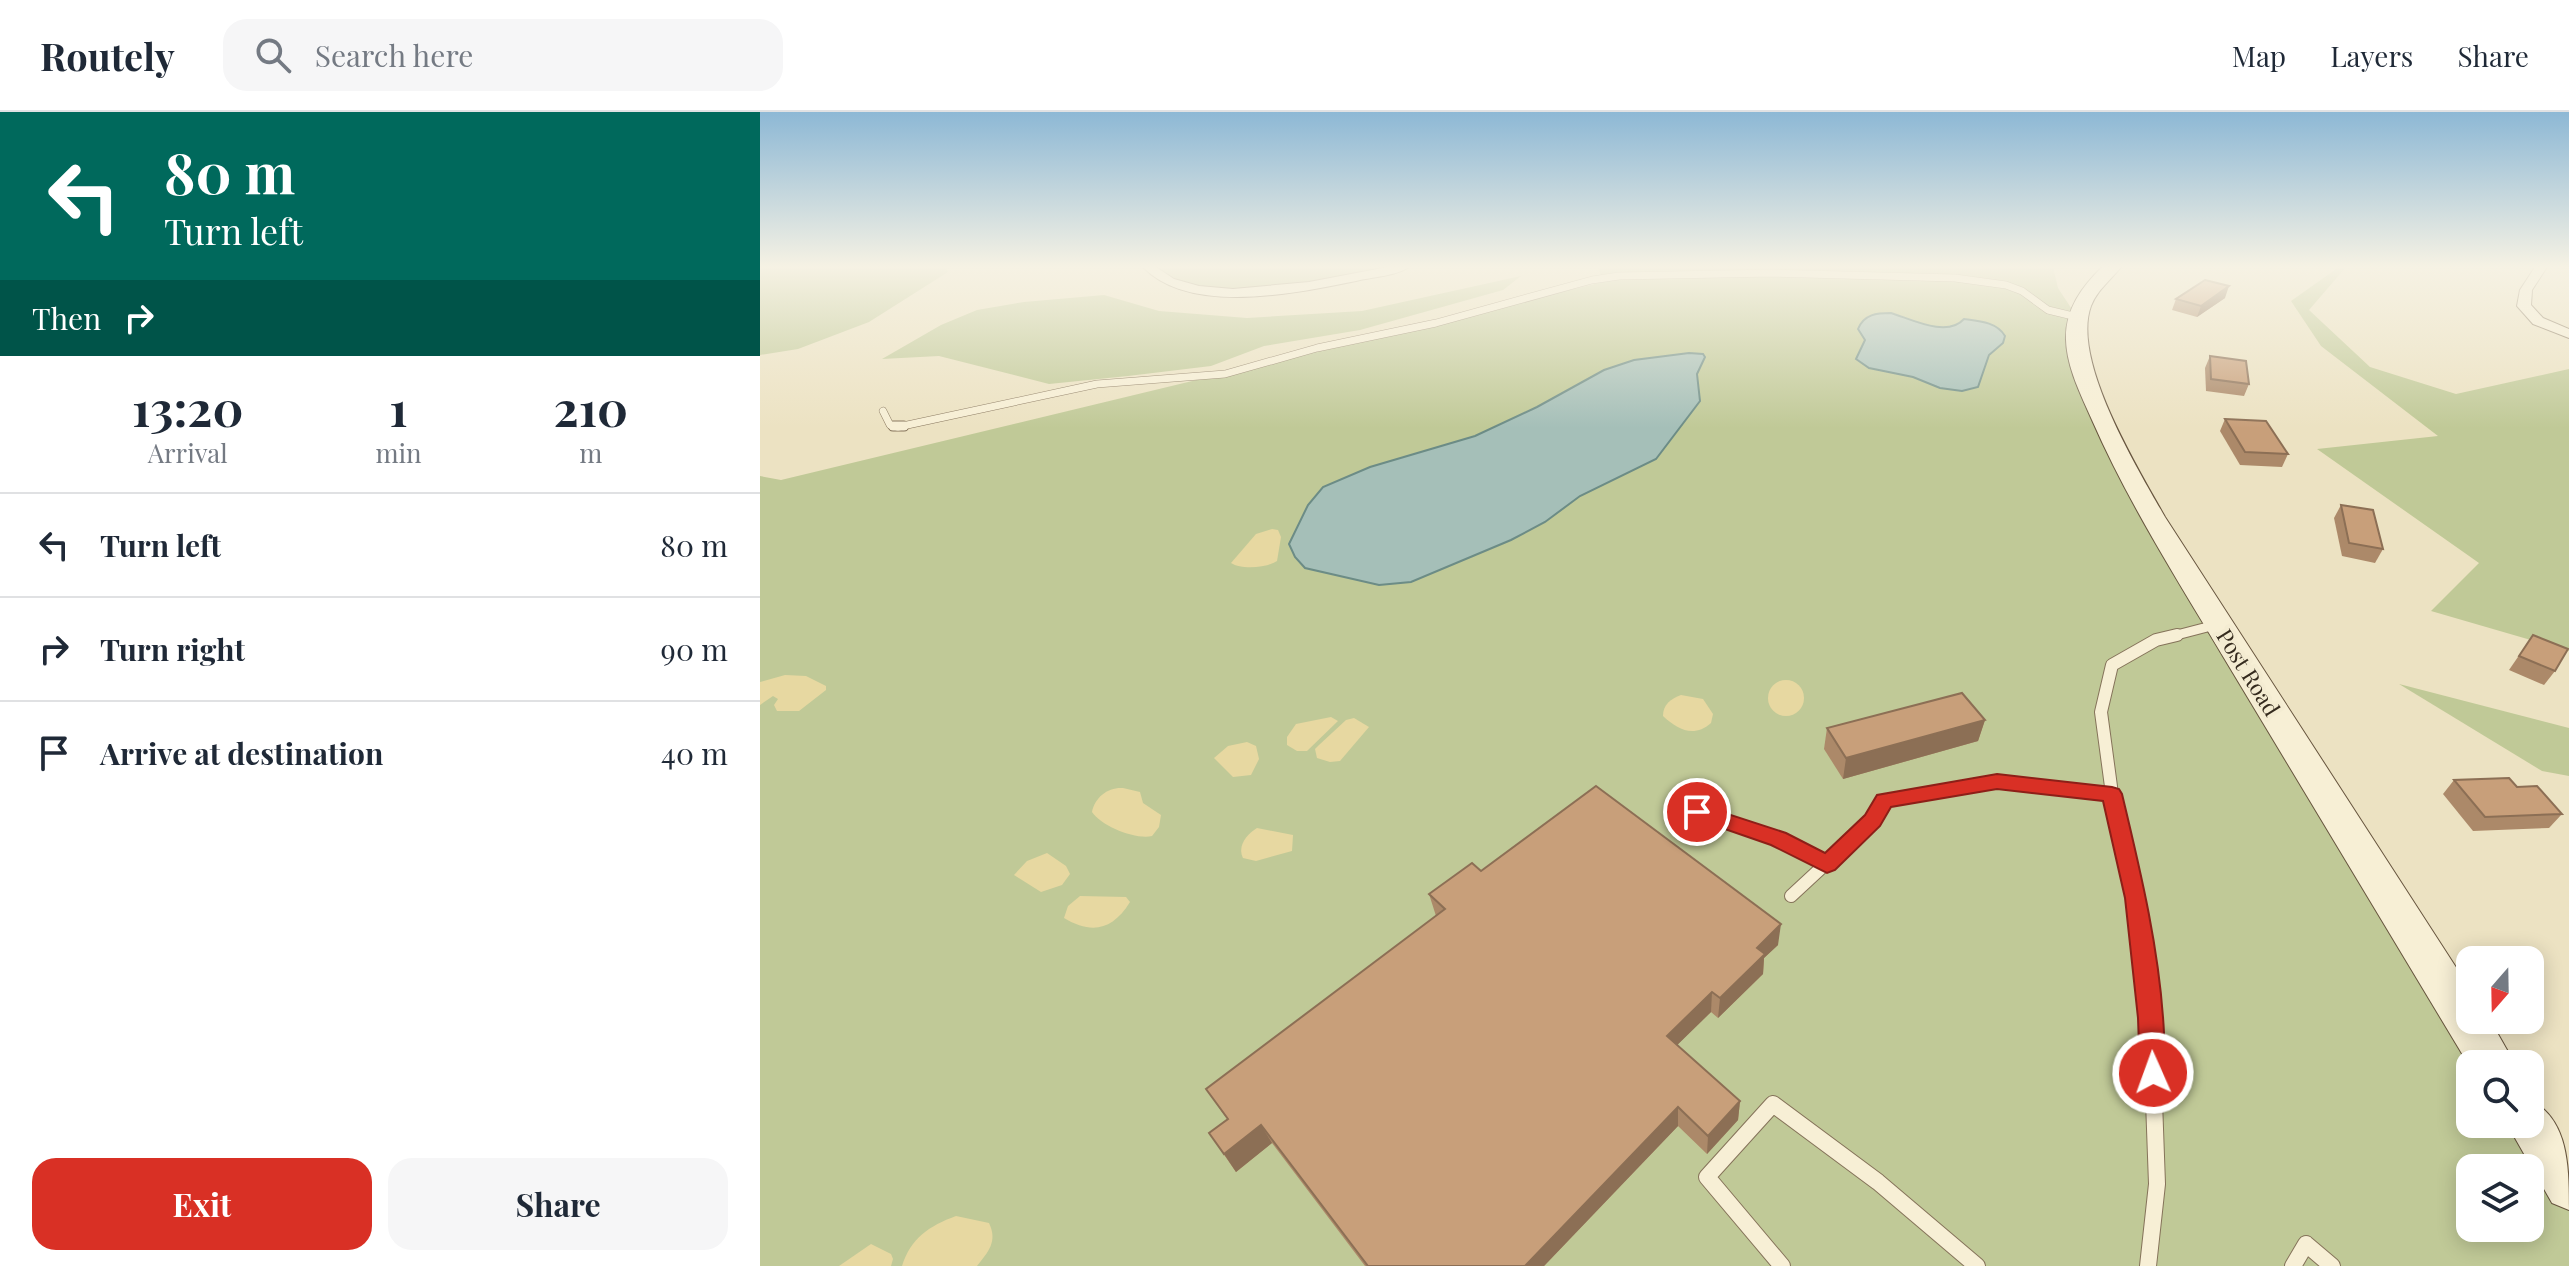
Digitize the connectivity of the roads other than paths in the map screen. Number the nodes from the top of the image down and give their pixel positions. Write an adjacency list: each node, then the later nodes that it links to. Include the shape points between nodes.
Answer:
1 (1434, 321): 5 (lane, via 1225,374 1062,390 898,427 890,425)
2 (2076, 321): 6 (main road, Post Road, via 2078,364 2128,473)
3 (2538, 321): 4 (street)
4 (2569, 334)
5 (883, 411)
6 (2219, 624): 7 (lane, via 2156,640 2112,665 2101,712); 11 (main road, Post Road)
7 (2112, 794): 9 (lane, via 1997,781 1885,801 1873,820); 16 (lane, via 2136,898 2151,1018 2157,1184)
8 (1697, 812): 9 (lane, via 1779,839)
9 (1827, 864): 10 (lane)
10 (1791, 896)
11 (2484, 1050)
12 (2539, 1138): 13 (main road)
13 (2569, 1186)
14 (1782, 1266): 15 (lane, via 1707,1177 1773,1104 1878,1182)
15 (1977, 1266)
16 (2148, 1266)
17 (2293, 1266): 18 (lane, via 2306,1244)
18 (2332, 1266)

